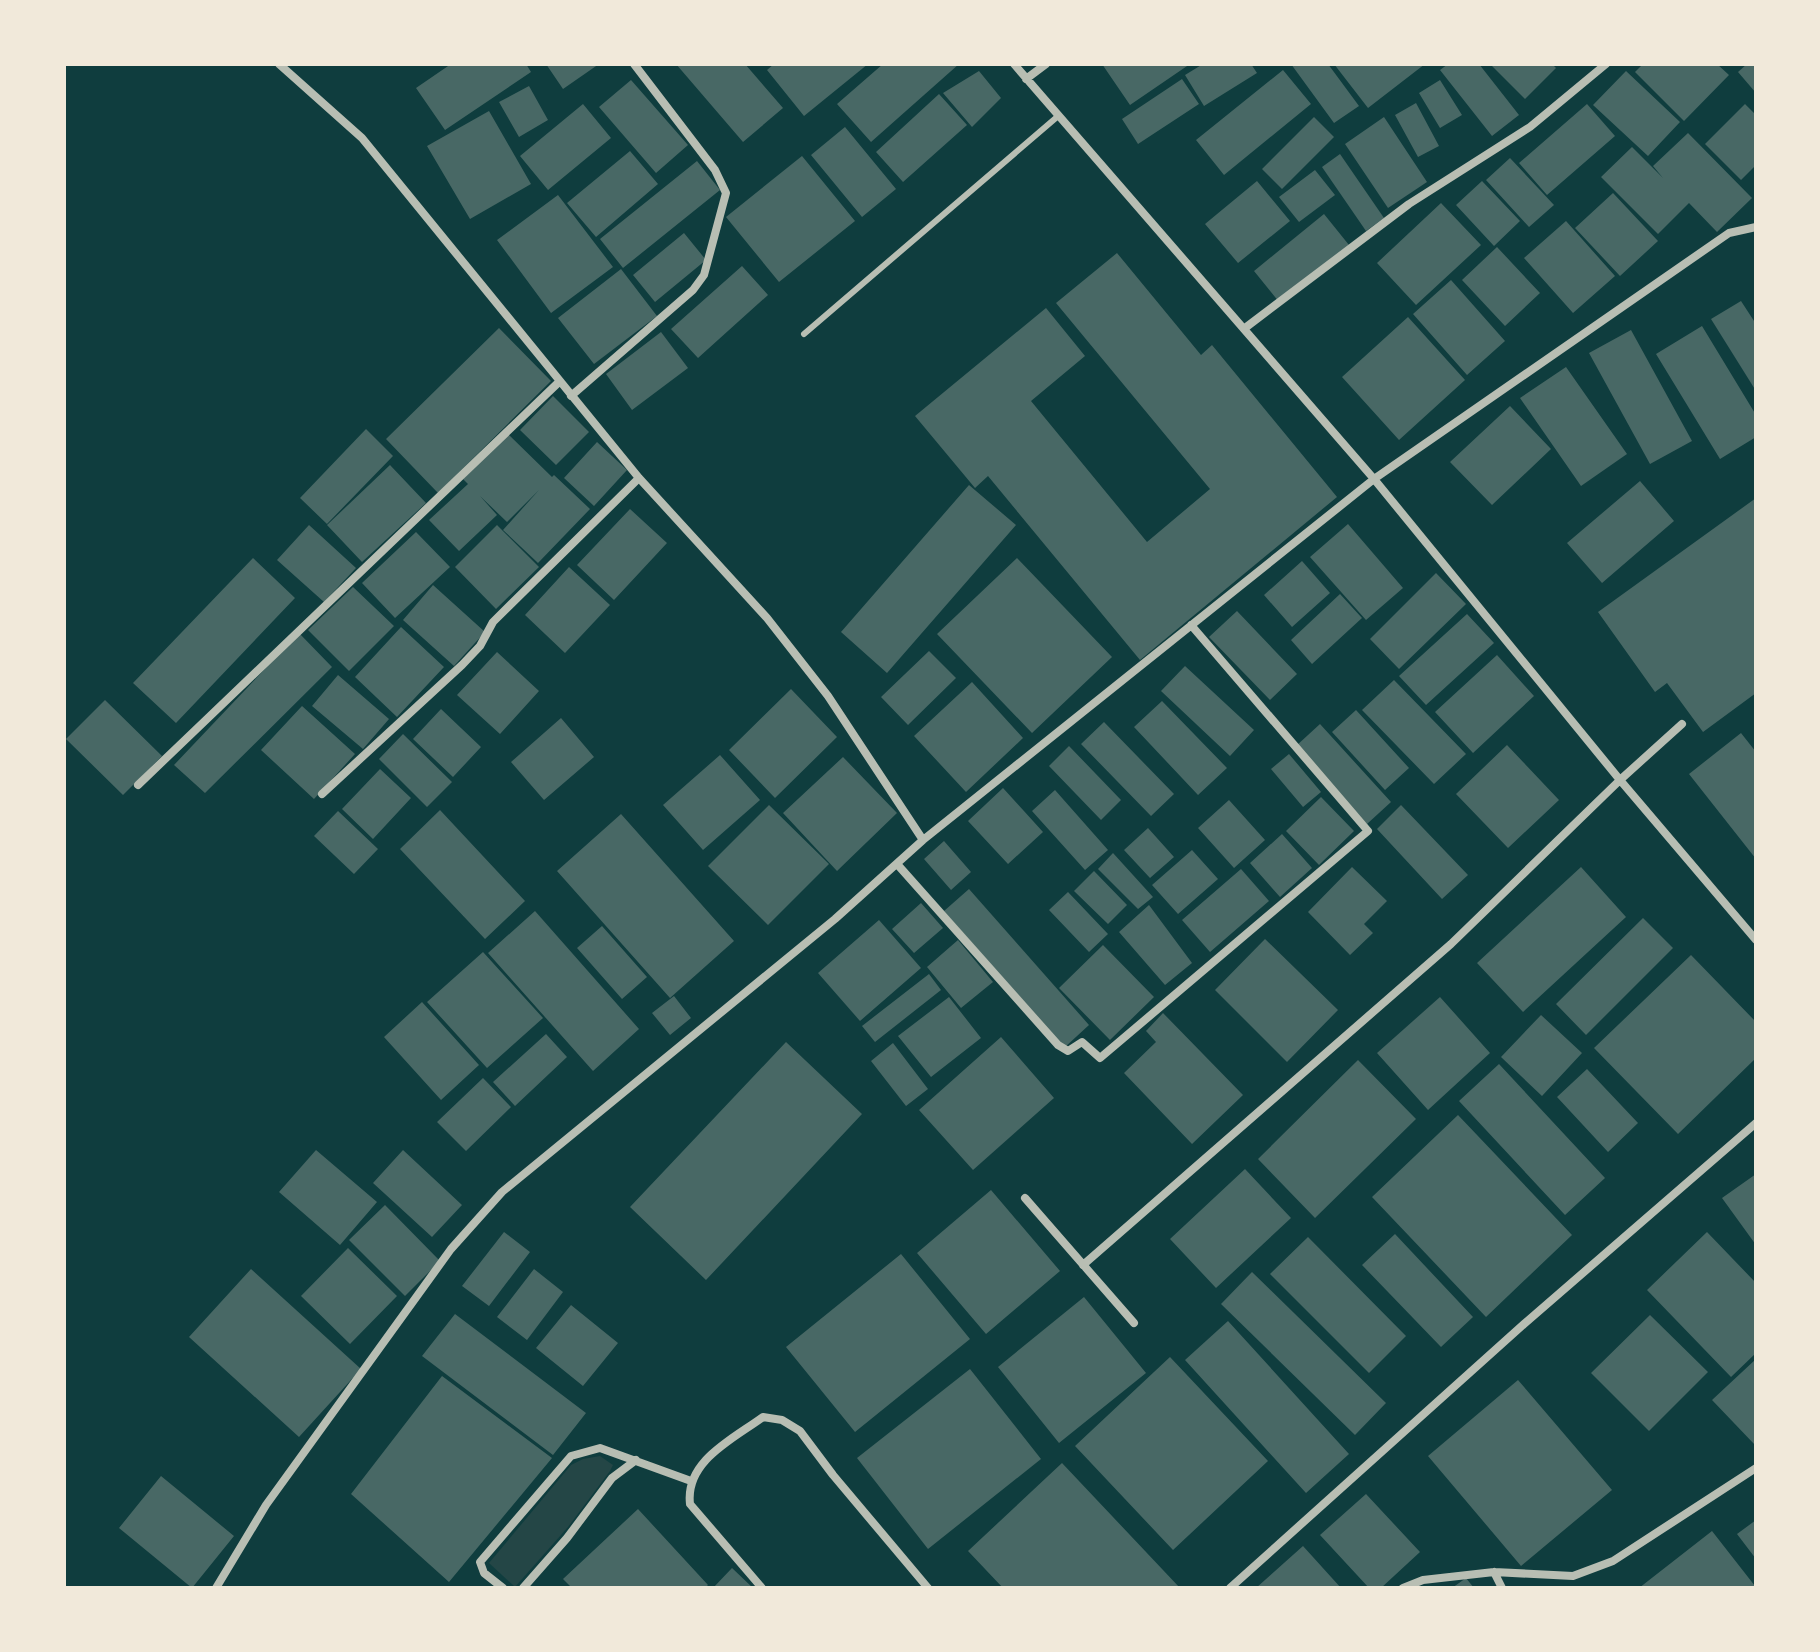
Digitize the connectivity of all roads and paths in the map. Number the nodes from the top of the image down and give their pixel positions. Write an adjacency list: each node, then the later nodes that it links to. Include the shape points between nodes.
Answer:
1 (279, 64): 11 (street, via 362,138)
2 (634, 64): 12 (street, via 715,170 726,193 704,275 693,290)
3 (1014, 64): 6 (street)
4 (1046, 64): 6 (street)
5 (1606, 64): 9 (street, via 1530,127 1409,204)
6 (1026, 79): 7 (street)
7 (1057, 117): 9 (street); 10 (lane)
8 (1756, 227): 14 (street, via 1729,233)
9 (1245, 328): 14 (street)
10 (804, 334)
11 (560, 381): 12 (street); 18 (street)
12 (571, 396): 13 (street)
13 (639, 478): 19 (street, via 493,622 462,665); 20 (street, via 809,671)
14 (1374, 479): 15 (street); 17 (street)
15 (1191, 625): 20 (street); 21 (street, via 1368,831 1100,1058 1082,1042 1068,1051 1058,1045)
16 (1682, 724): 17 (street)
17 (1620, 780): 22 (street); 25 (street, via 1451,944)
18 (138, 785)
19 (322, 794)
20 (923, 840): 21 (street)
21 (897, 864): 31 (street, via 481,1213 266,1505)
22 (1755, 937)
23 (1756, 1123): 36 (street)
24 (1025, 1198): 25 (street)
25 (1083, 1265): 26 (street)
26 (1134, 1323)
27 (636, 1460): 29 (street); 32 (street, via 600,1448 571,1456 480,1562 484,1573); 33 (street, via 612,1478)
28 (1756, 1468): 30 (street, via 1613,1561 1573,1576)
29 (691, 1481): 34 (street, via 690,1504); 35 (street, via 705,1460 763,1417 782,1420 800,1431)
30 (1494, 1572): 37 (street, via 1423,1580); 38 (street)
31 (216, 1588)
32 (503, 1588)
33 (523, 1588)
34 (762, 1588)
35 (928, 1588)
36 (1230, 1588)
37 (1403, 1588)
38 (1502, 1588)

